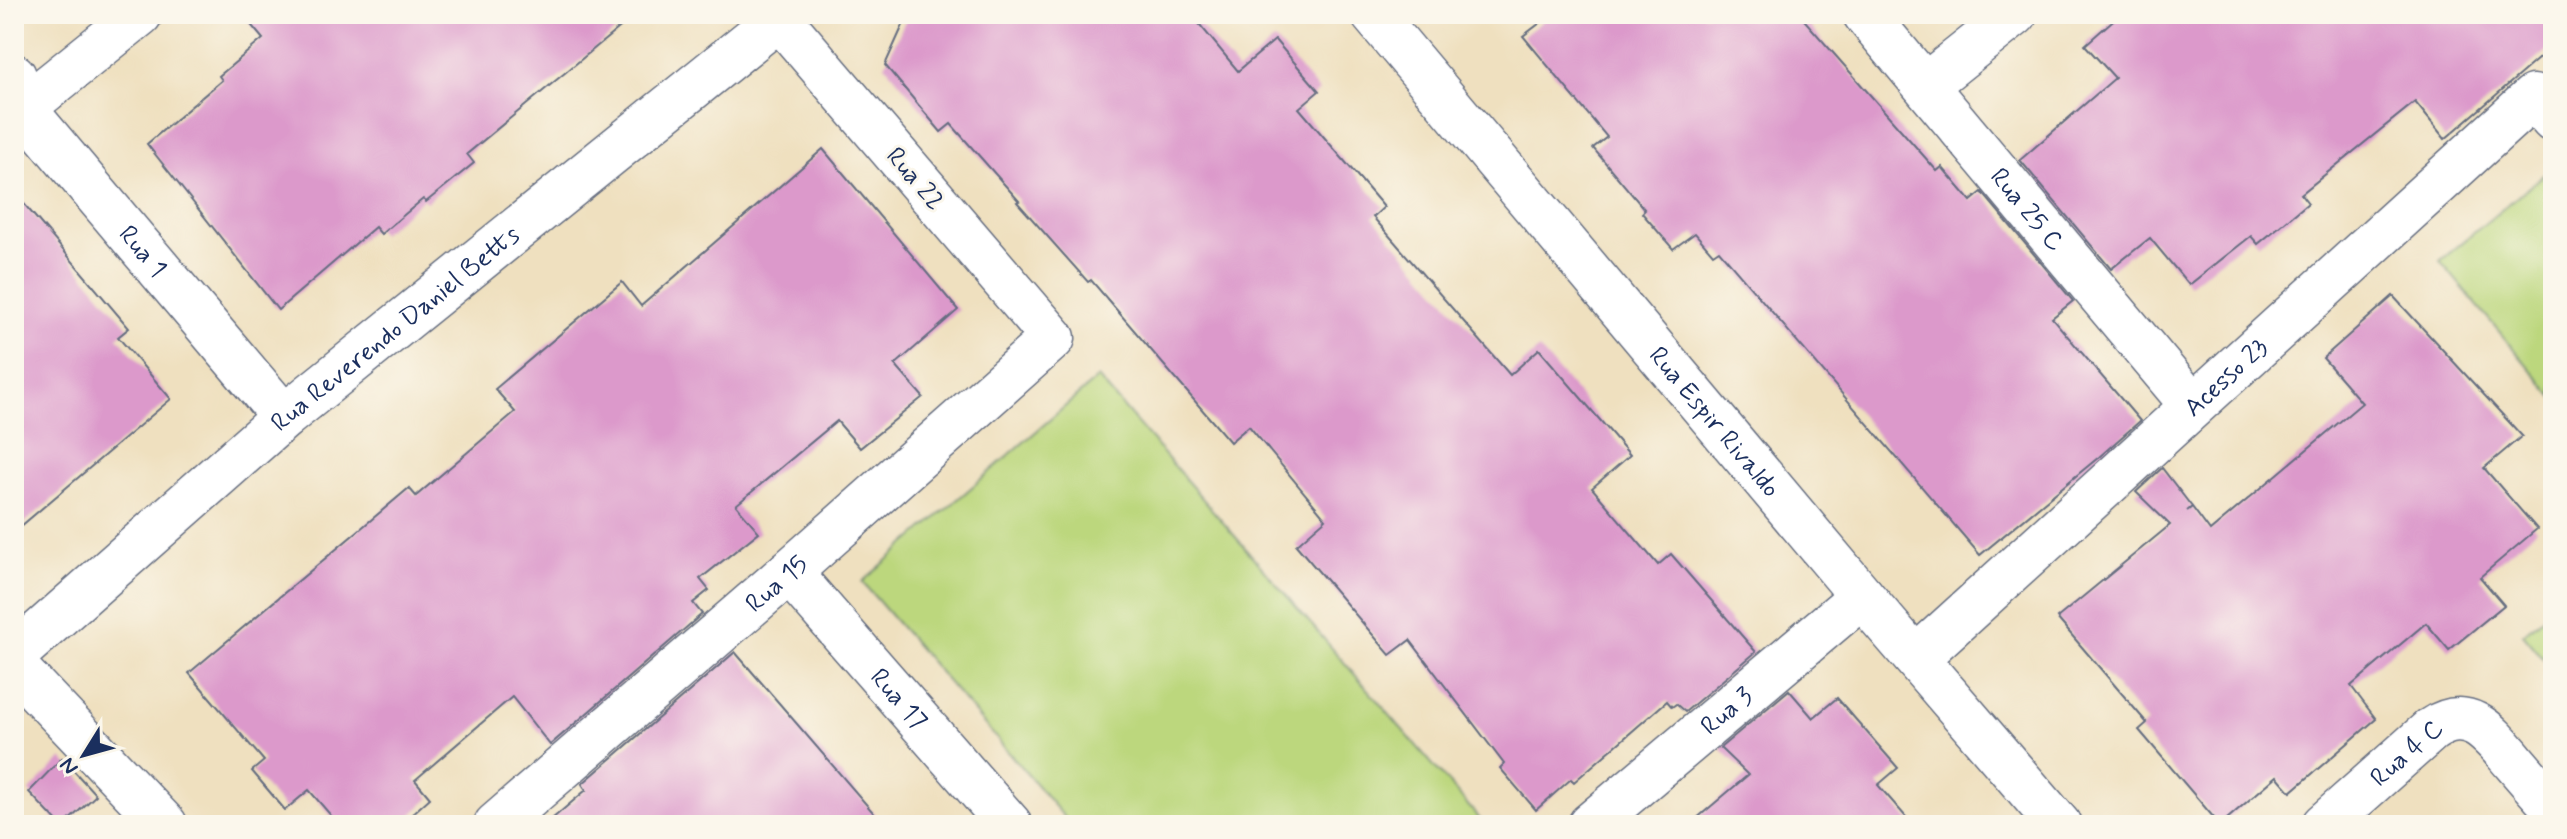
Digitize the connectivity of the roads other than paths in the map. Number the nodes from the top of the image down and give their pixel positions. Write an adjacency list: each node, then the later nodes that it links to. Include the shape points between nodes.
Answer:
1 (140, 14): 7 (street)
2 (1373, 14): 13 (street, Rua Espir Rivaldo)
3 (1865, 14): 6 (street, Rua 25 C)
4 (2015, 14): 6 (street)
5 (782, 16): 9 (street, Rua 22); 11 (street, Rua Reverendo Daniel Betts)
6 (1926, 85): 10 (street, Rua 25 C)
7 (18, 92): 11 (street, Rua 1)
8 (2543, 108): 10 (street, Acesso 23)
9 (1053, 338): 12 (street, Rua 15)
10 (2192, 405): 15 (street, Acesso 23)
11 (284, 417): 14 (street, Rua Reverendo Daniel Betts)
12 (789, 572): 19 (street, Rua 15); 20 (street, Rua 17)
13 (1862, 596): 15 (street, Rua Espir Rivaldo); 21 (street, Rua 3)
14 (14, 655)
15 (1916, 658): 22 (street, Rua Espir Rivaldo)
16 (14, 666): 18 (street)
17 (2553, 806): 23 (street, Rua 4 C, via 2486,730 2458,719 2431,730)
18 (165, 825)
19 (496, 825)
20 (1010, 825)
21 (1590, 825)
22 (2059, 825)
23 (2324, 825)

